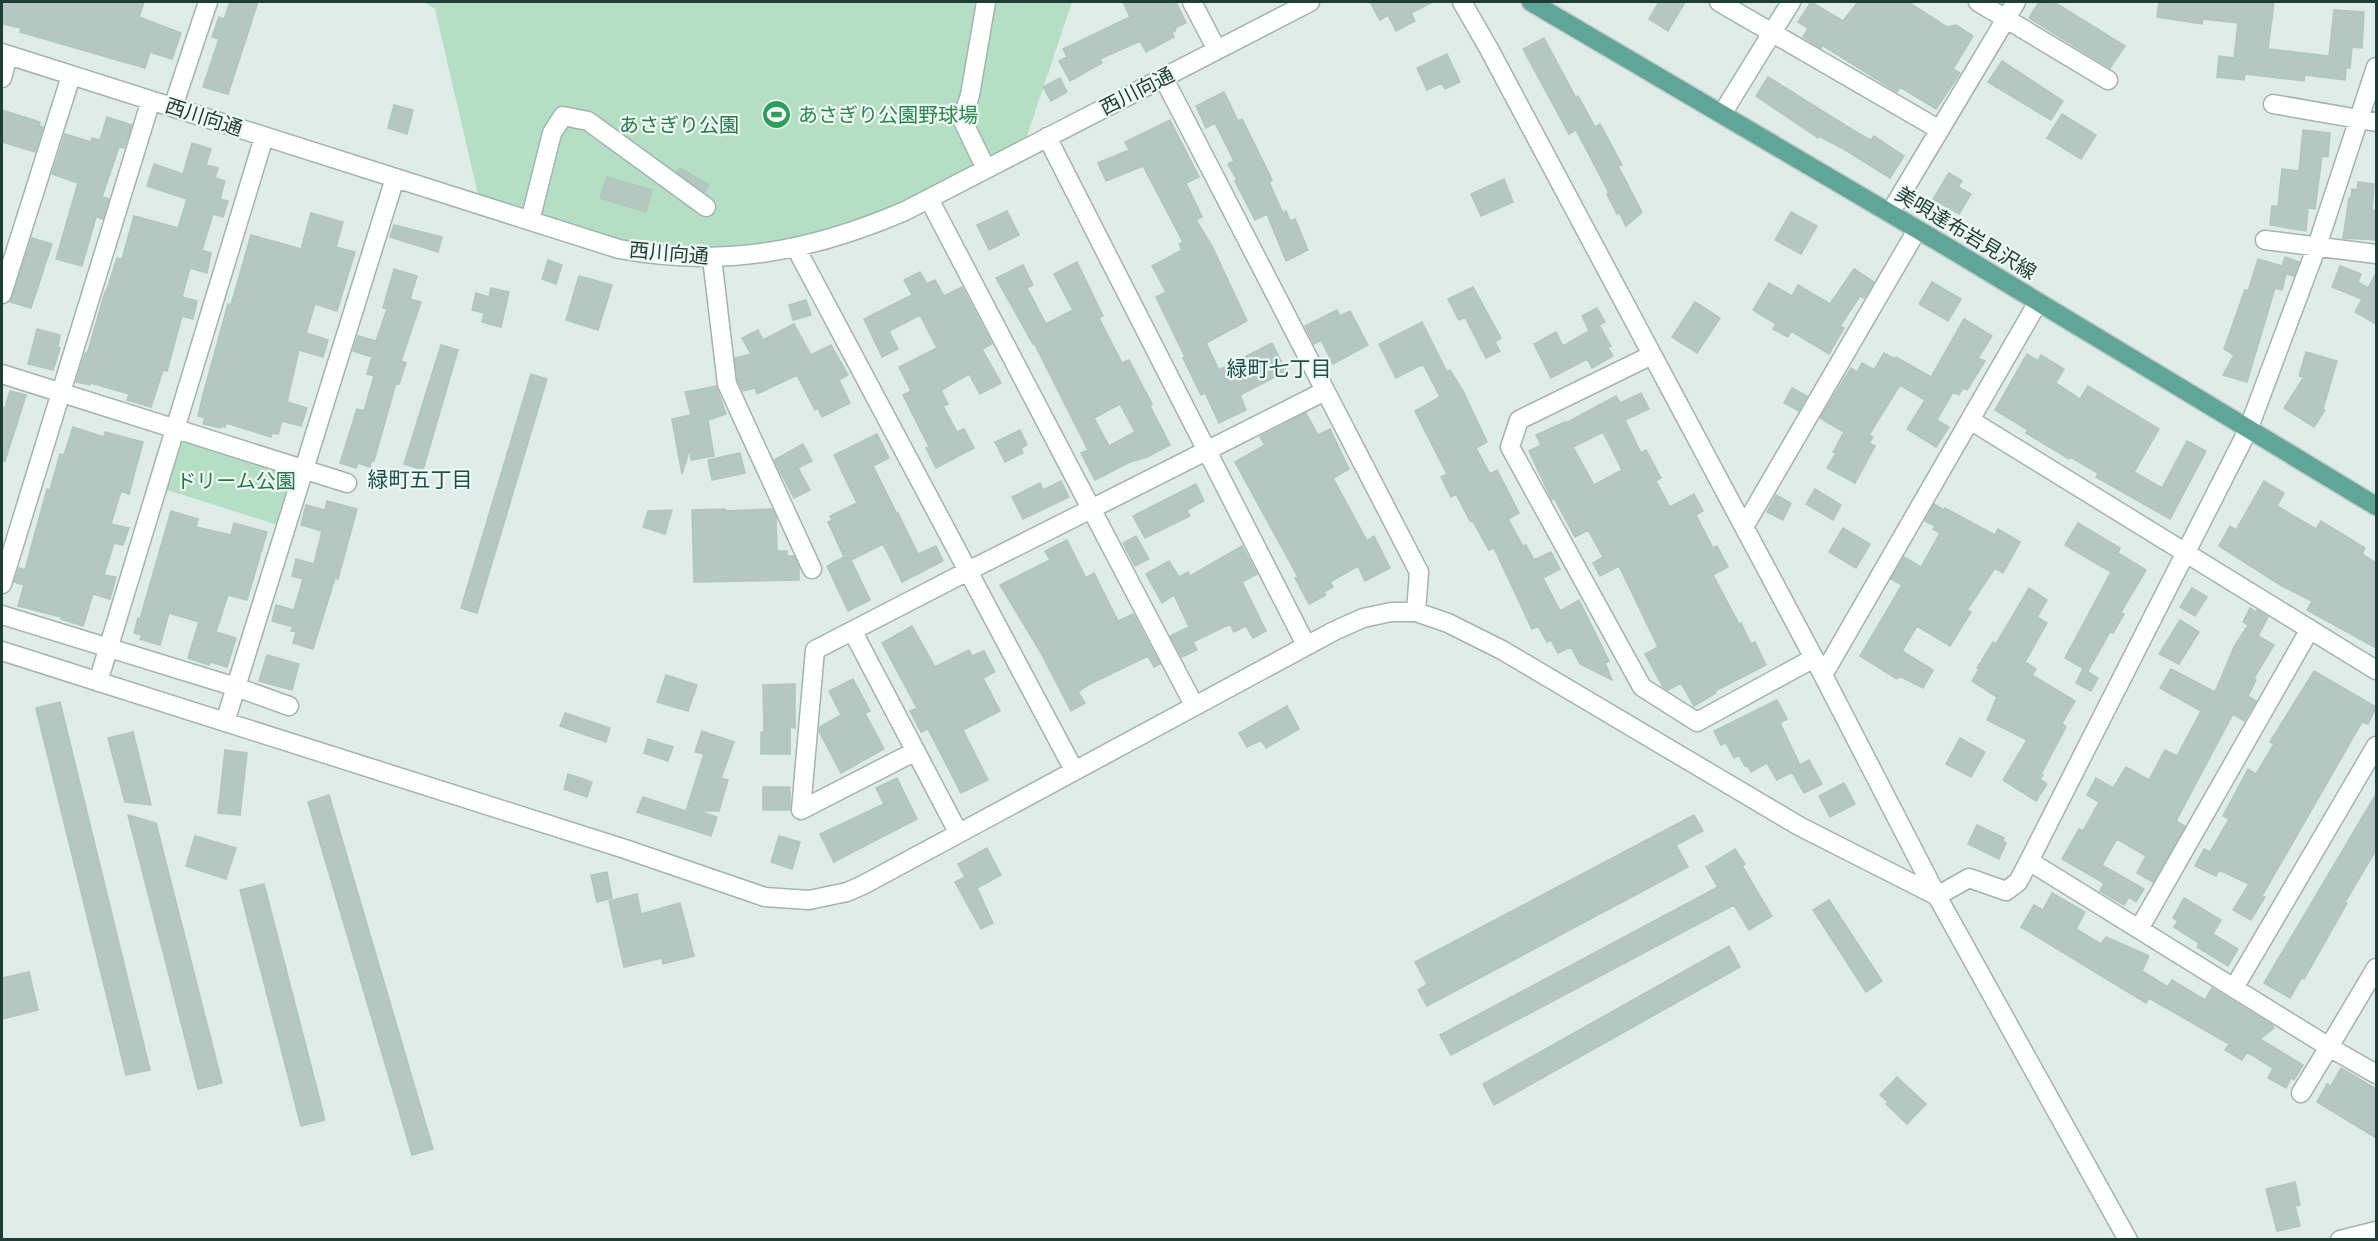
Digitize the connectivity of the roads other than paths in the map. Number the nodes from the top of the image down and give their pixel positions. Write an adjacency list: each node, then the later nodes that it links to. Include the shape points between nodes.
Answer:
1 (208, 2): 22 (street)
2 (986, 2): 28 (street, via 970,95 962,119)
3 (1192, 2): 13 (street)
4 (1310, 2): 13 (street, 西川向通)
5 (1462, 2): 42 (street)
6 (1531, 2): 23 (main road, 美唄達布岩見沢線)
7 (1719, 2): 12 (street)
8 (1791, 2): 12 (street)
9 (1978, 2): 11 (street)
10 (2016, 2): 11 (street)
11 (2006, 18): 19 (street); 25 (street)
12 (1772, 33): 23 (street); 25 (street)
13 (1217, 50): 17 (street, 西川向通)
14 (5, 54): 16 (street, 西川向通); 18 (street)
15 (2376, 67): 24 (street)
16 (72, 76): 20 (street, 西川向通); 40 (street)
17 (1163, 77): 27 (street, 西川向通); 44 (street)
18 (2, 78)
19 (2108, 80)
20 (151, 100): 22 (street, 西川向通); 45 (street)
21 (2273, 104): 24 (street)
22 (173, 107): 26 (street, 西川向通)
23 (1722, 114): 32 (main road, 美唄達布岩見沢線)
24 (2368, 121): 36 (street)
25 (1940, 130): 32 (street)
26 (264, 137): 29 (street, 西川向通); 47 (street)
27 (1047, 137): 28 (street, 西川向通); 49 (street)
28 (986, 169): 30 (street, 西川向通)
29 (395, 178): 33 (street, 西川向通); 50 (street)
30 (929, 199): 37 (street, 西川向通, via 875,224); 53 (street)
31 (706, 207): 33 (street, via 588,121 563,116 552,133)
32 (1890, 213): 34 (main road, 美唄達布岩見沢線)
33 (530, 221): 39 (street, 西川向通, via 619,249)
34 (1917, 230): 41 (main road, 美唄達布岩見沢線); 54 (street)
35 (2265, 240): 36 (street)
36 (2316, 246): 38 (street); 48 (street)
37 (796, 248): 39 (street, 西川向通); 57 (street)
38 (2376, 254)
39 (712, 258): 56 (street, via 727,384)
40 (2, 294)
41 (2038, 302): 46 (street); 48 (main road, 美唄達布岩見沢線)
42 (1652, 355): 54 (street); 66 (street, via 1519,420 1509,447 1642,687 1697,722)
43 (2, 374): 45 (street)
44 (1325, 391): 49 (street); 59 (street, via 1419,572)
45 (61, 393): 47 (street); 58 (street)
46 (1970, 420): 55 (street); 68 (street)
47 (175, 429): 50 (street); 64 (street)
48 (2248, 430): 52 (main road, 美唄達布岩見沢線); 55 (street)
49 (1207, 451): 53 (street); 63 (street)
50 (304, 470): 51 (street); 70 (street)
51 (347, 483)
52 (2376, 506)
53 (1091, 509): 57 (street); 71 (street)
54 (1744, 527): 66 (street)
55 (2186, 552): 61 (street); 78 (street)
56 (813, 569)
57 (968, 571): 62 (street); 76 (street)
58 (2, 584)
59 (1416, 612): 63 (street, via 1363,618); 79 (street, via 1502,650 1799,826)
60 (2, 615): 64 (street)
61 (2310, 629): 67 (street); 80 (street)
62 (854, 632): 75 (street); 75 (street, via 815,650 801,810)
63 (1306, 645): 71 (street)
64 (109, 648): 69 (street); 70 (street)
65 (2, 651): 69 (street)
66 (1814, 658): 68 (street)
67 (2376, 670)
68 (1823, 675): 79 (street)
69 (98, 682): 73 (street)
70 (236, 687): 72 (street); 73 (street)
71 (1194, 705): 76 (street)
72 (289, 706)
73 (225, 722): 77 (street, via 765,897 809,900 847,892)
74 (2376, 746): 82 (street)
75 (916, 751): 77 (street)
76 (1074, 770): 77 (street)
77 (958, 832)
78 (2029, 861): 79 (street, via 2018,882 2006,891 1969,878); 80 (street)
79 (1937, 896): 87 (street)
80 (2139, 929): 82 (street)
81 (2376, 968): 83 (street)
82 (2234, 988): 83 (street)
83 (2329, 1047): 84 (street); 85 (street)
84 (2376, 1074)
85 (2301, 1093)
86 (2376, 1231): 88 (street)
87 (2128, 1239)
88 (2340, 1239)

